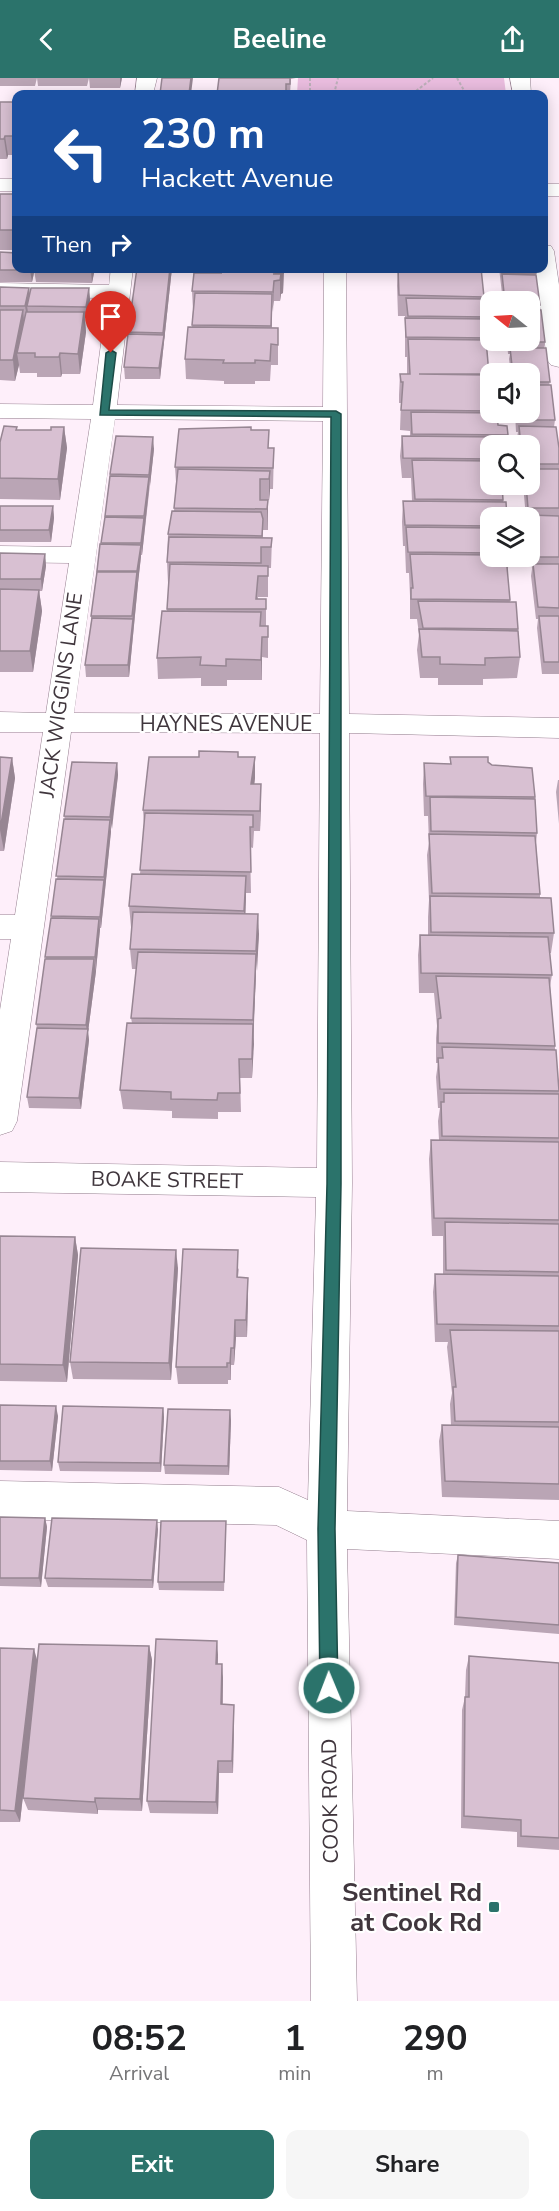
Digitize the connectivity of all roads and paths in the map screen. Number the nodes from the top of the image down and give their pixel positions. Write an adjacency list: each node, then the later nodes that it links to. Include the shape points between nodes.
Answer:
1 (433, 78): 2 (path)
2 (417, 90)
3 (335, 273): 10 (street, COOK ROAD)
4 (546, 273): 7 (street)
5 (120, 280): 6 (street); 9 (street, JACK WIGGINS LANE)
6 (0, 290)
7 (559, 360)
8 (0, 411): 9 (street)
9 (104, 413): 10 (street); 12 (street, JACK WIGGINS LANE)
10 (336, 414): 15 (street, COOK ROAD)
11 (0, 554): 12 (street)
12 (81, 555): 14 (street, JACK WIGGINS LANE)
13 (0, 722): 14 (street, HAYNES AVENUE)
14 (57, 723): 15 (street, HAYNES AVENUE); 17 (street, JACK WIGGINS LANE)
15 (335, 724): 16 (street, HAYNES AVENUE); 20 (street, COOK ROAD)
16 (559, 728)
17 (14, 927): 18 (street, JACK WIGGINS LANE)
18 (0, 1121)
19 (0, 1177): 20 (street, BOAKE STREET)
20 (334, 1184): 22 (street, COOK ROAD)
21 (0, 1500): 22 (street, via 279,1506)
22 (327, 1529): 23 (street); 24 (street, COOK ROAD)
23 (559, 1540)
24 (334, 2001)

